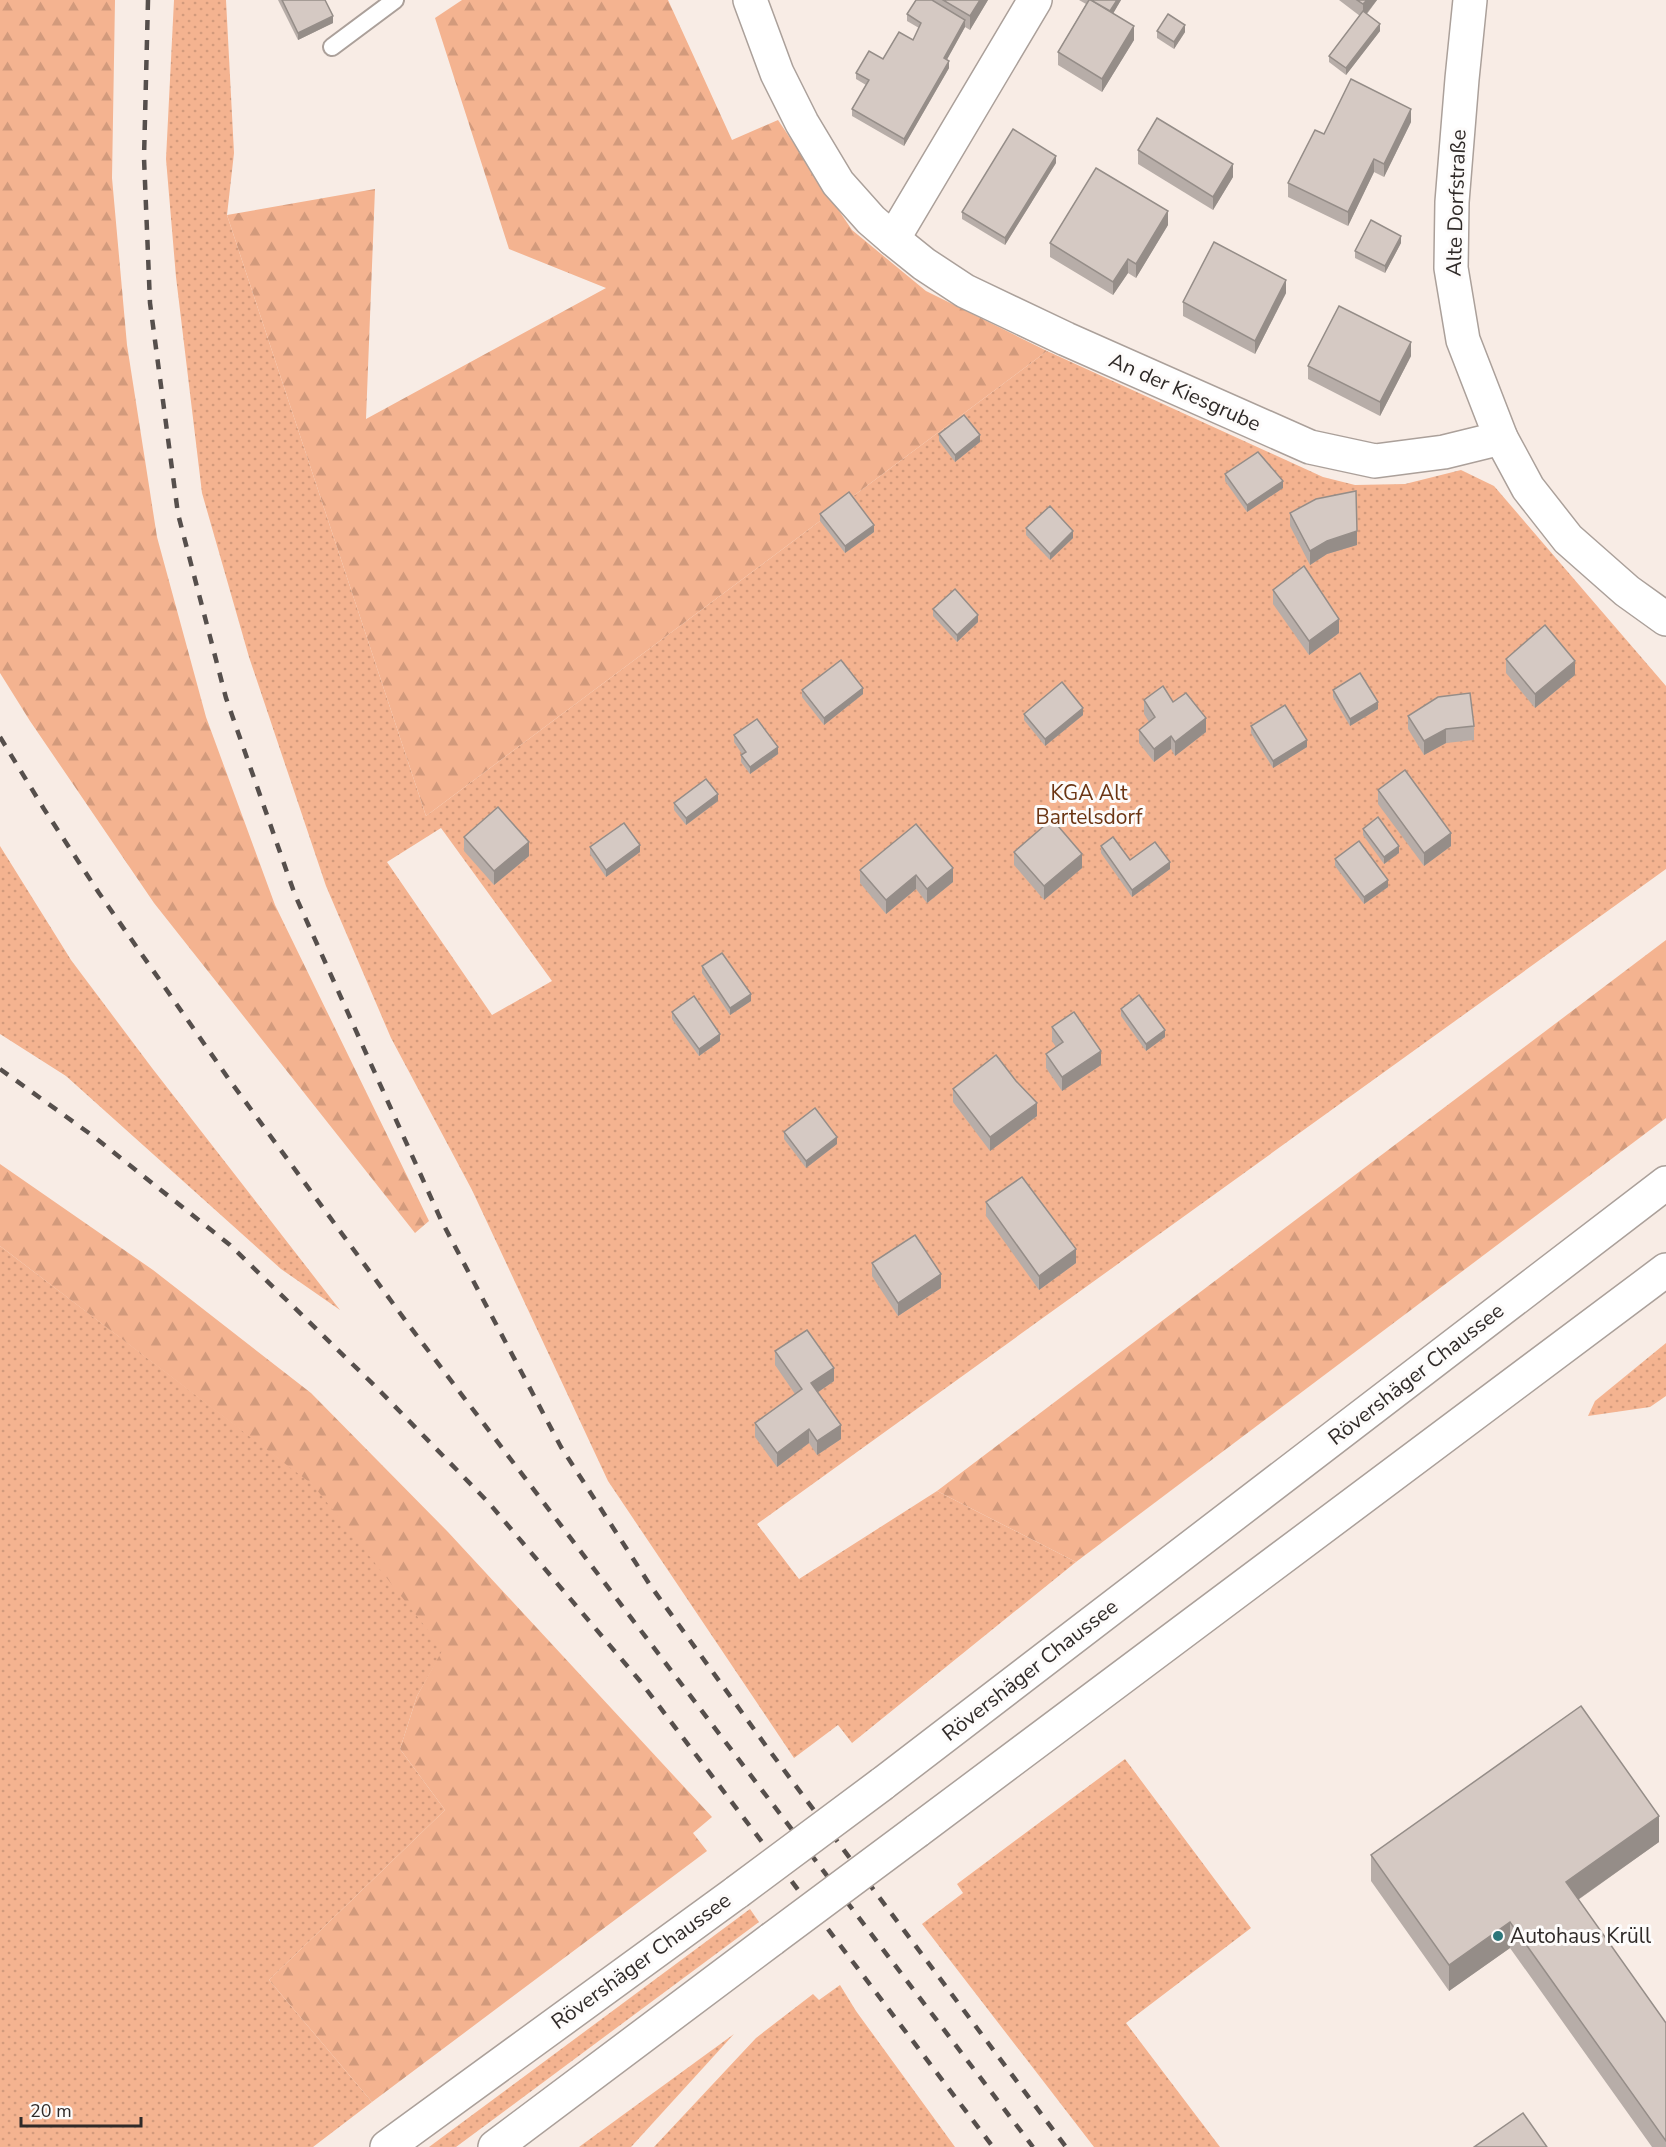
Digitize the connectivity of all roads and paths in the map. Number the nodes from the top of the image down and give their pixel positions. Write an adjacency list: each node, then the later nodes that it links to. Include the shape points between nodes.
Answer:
1 (395, 0): 5 (lane)
2 (750, 0): 6 (main road, An der Kiesgrube, via 777,73 802,123 838,183)
3 (1035, 0): 6 (main road)
4 (1470, 0): 7 (main road, Alte Dorfstraße, via 1452,202 1451,268 1463,340)
5 (332, 47)
6 (893, 239): 7 (main road, An der Kiesgrube, via 965,291 1310,447 1376,461 1444,452)
7 (1501, 438): 8 (main road, Alte Dorfstraße, via 1528,488 1568,539)
8 (1666, 620)
9 (1666, 1183): 11 (main road, Rövershäger Chaussee, bridge, via 882,1784)
10 (1666, 1270): 12 (main road, bridge)
11 (387, 2147)
12 (495, 2147)

